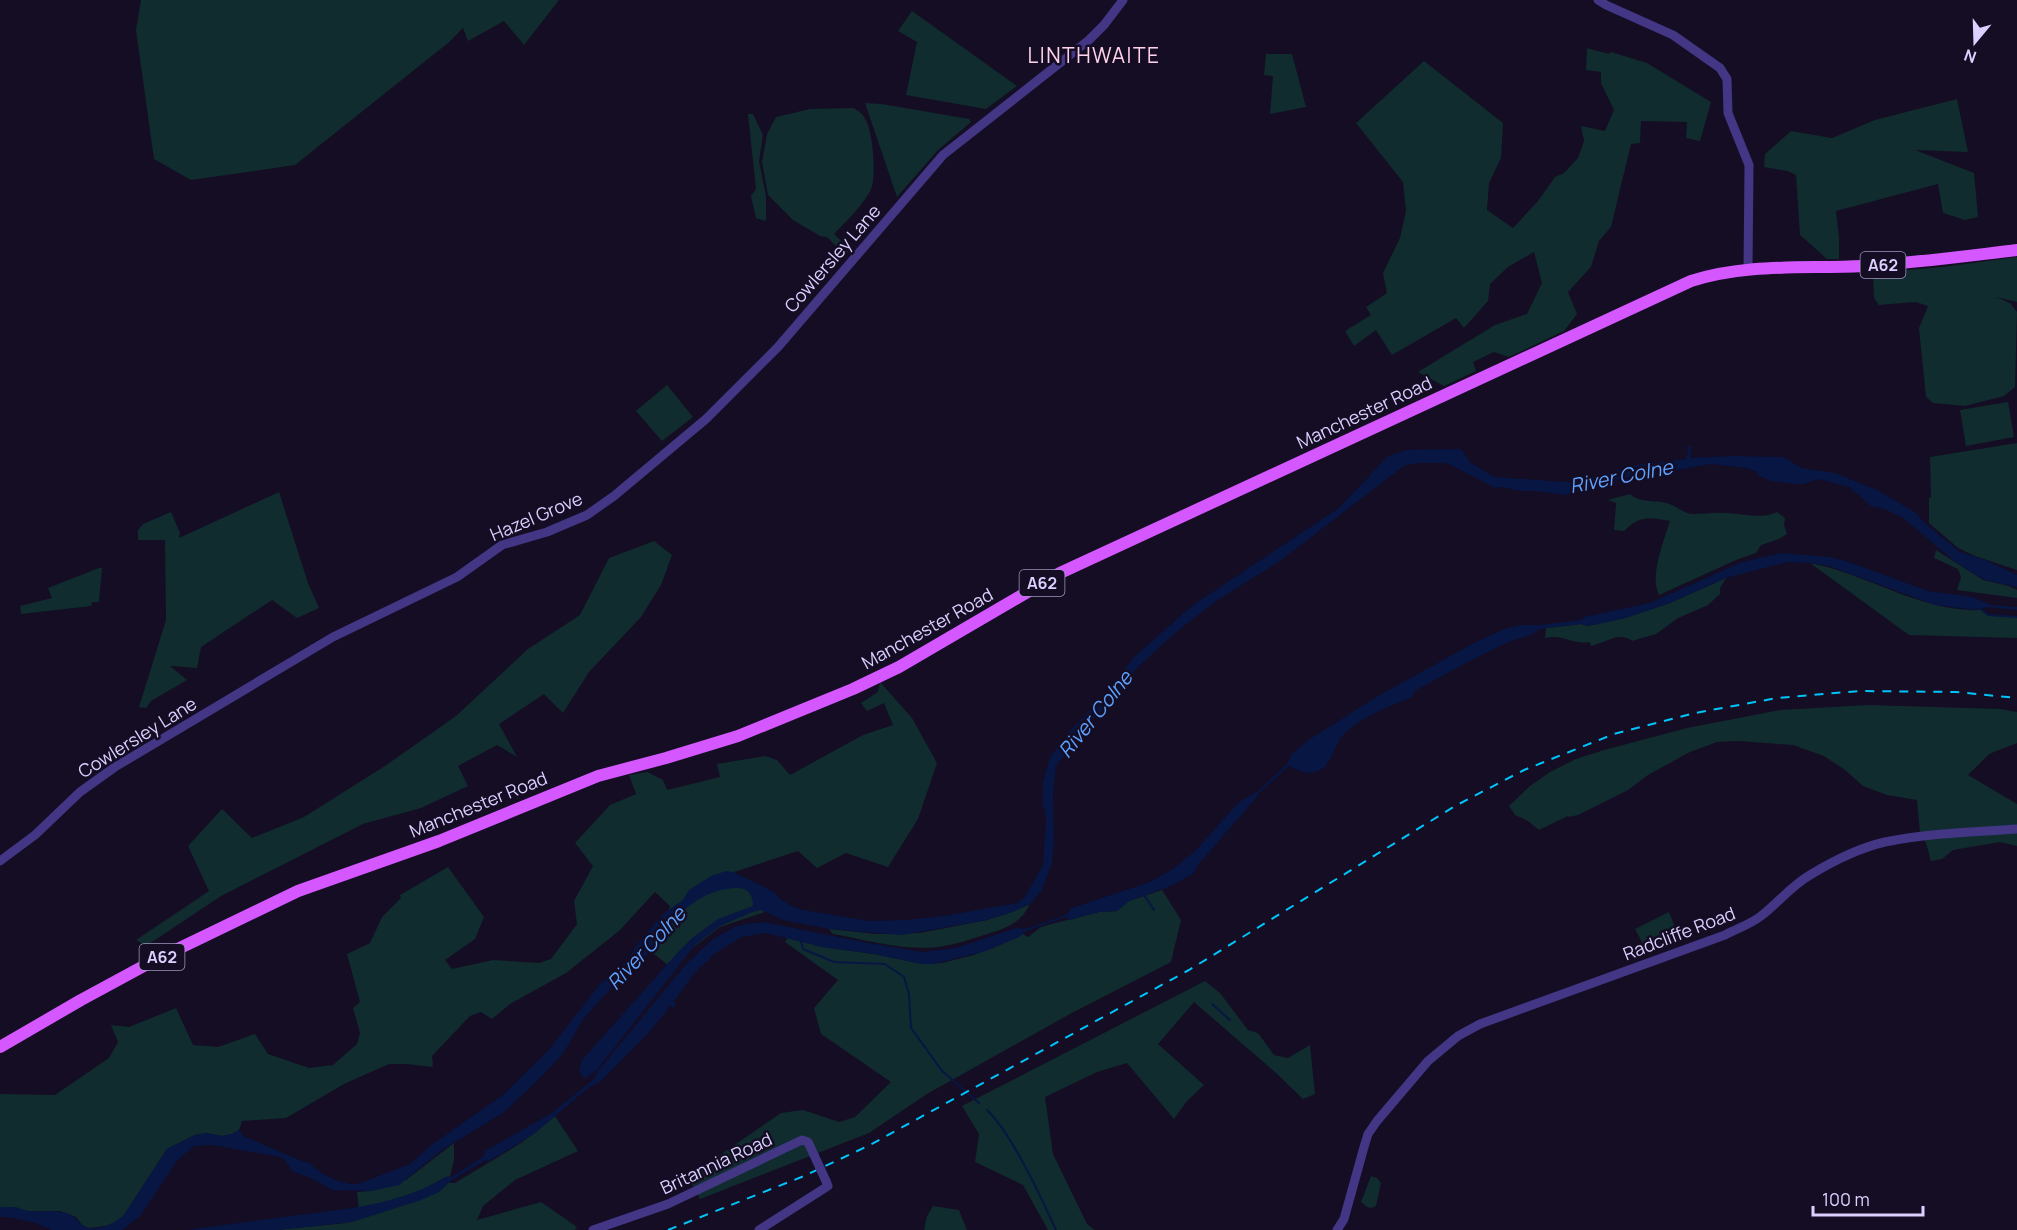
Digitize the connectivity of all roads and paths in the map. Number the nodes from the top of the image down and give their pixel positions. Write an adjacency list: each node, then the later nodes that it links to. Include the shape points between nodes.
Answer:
1 (1130, 0): 3 (street)
2 (1598, 0): 5 (street, via 1665,30 1720,68 1727,79 1728,113 1749,165)
3 (1121, 3): 6 (street, Cowlersley Lane, via 1095,34 943,155 778,347)
4 (2017, 250): 5 (main road, Manchester Road / A62, via 1909,263)
5 (1748, 269): 10 (main road, Manchester Road / A62, via 1717,273 1659,294 1078,564 899,667 853,689 738,736 598,776 439,841 298,891 153,961)
6 (706, 419): 7 (street, Hazel Grove, via 587,515 502,545 457,578 333,637)
7 (302, 656): 9 (street, Cowlersley Lane, via 115,767)
8 (2017, 829): 13 (street, Radcliffe Road, via 1915,837 1856,852 1807,876 1761,916 1725,935 1480,1024 1458,1036 1428,1062 1377,1121 1366,1141 1344,1219)
9 (0, 861)
10 (0, 1047)
11 (593, 1230): 12 (street, Britannia Road, bridge, via 668,1204 802,1140 808,1142 827,1183)
12 (759, 1230)
13 (1337, 1230)

